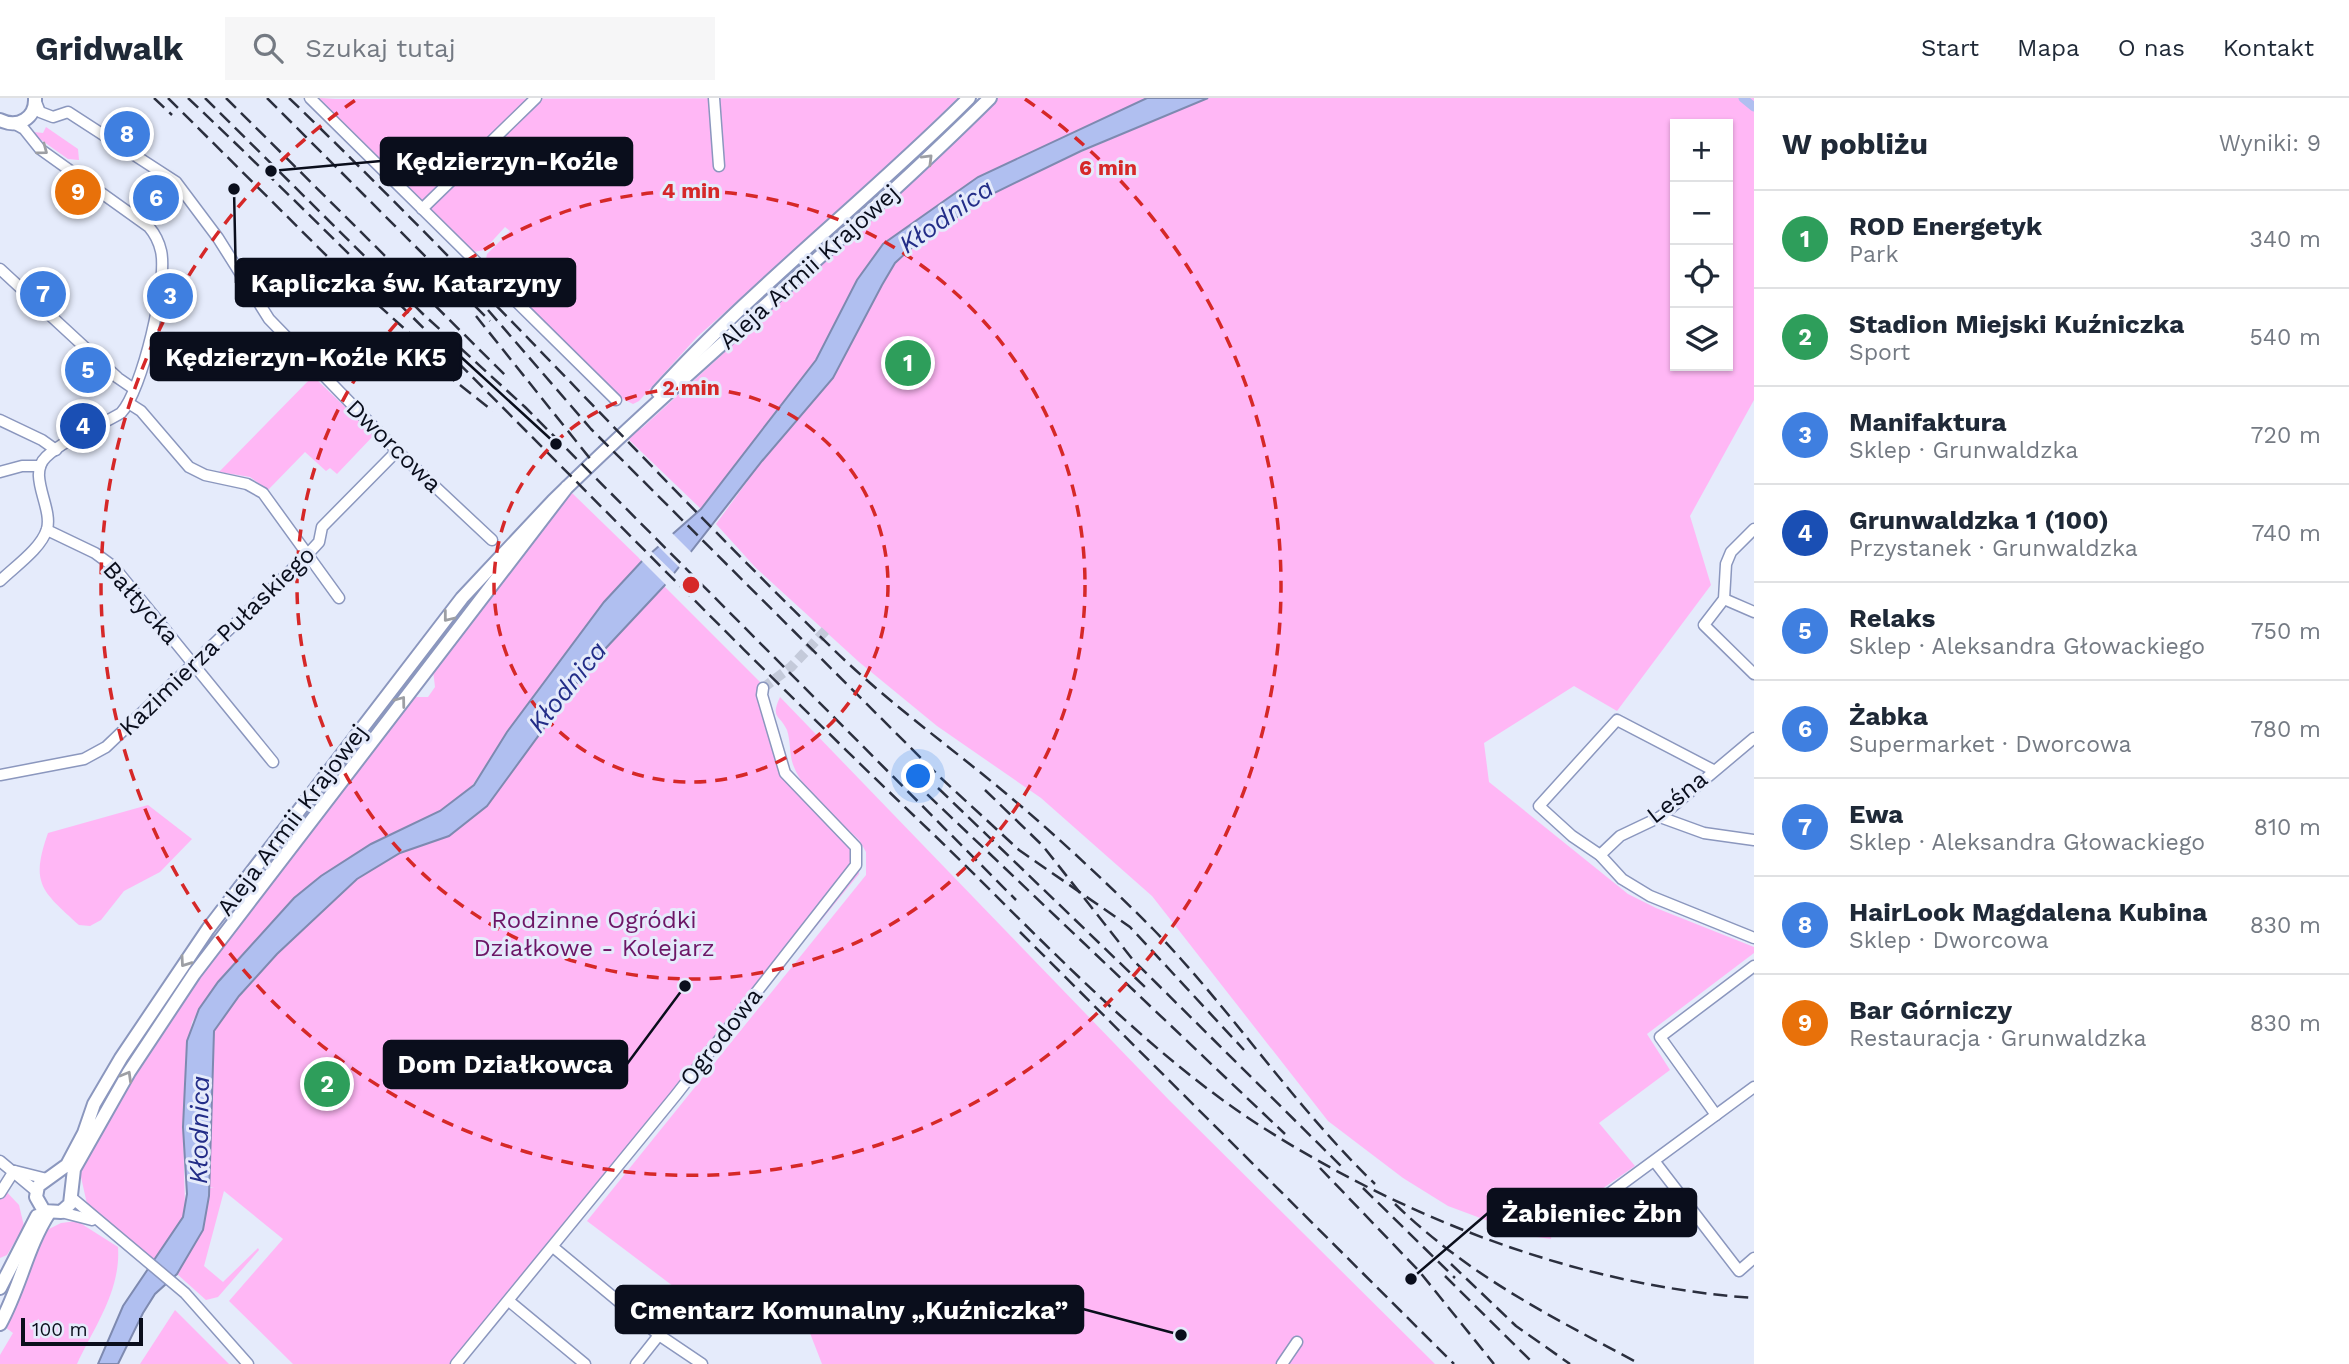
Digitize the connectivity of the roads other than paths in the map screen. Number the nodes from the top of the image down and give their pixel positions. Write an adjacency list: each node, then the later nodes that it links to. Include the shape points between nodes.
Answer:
1 (310, 98): 9 (street)
2 (536, 98): 9 (street)
3 (714, 98): 8 (street)
4 (969, 98): 15 (main road, Aleja Armii Krajowej, via 721,326)
5 (990, 98): 15 (main road, Aleja Armii Krajowej, one-way to 5, via 878,206)
6 (35, 100): 7 (main road, via 30,117); 18 (street, Dworcowa, via 43,114 53,117 68,112 176,182 269,319)
7 (5, 123): 11 (street, one-way to 11, via 24,129 40,149 138,218 156,236 162,263 159,297)
8 (719, 166)
9 (422, 209): 12 (street)
10 (0, 269): 11 (street)
11 (134, 389): 13 (street)
12 (616, 400)
13 (130, 404): 17 (street); 25 (street, via 189,467 263,493)
14 (0, 420): 16 (street)
15 (623, 432): 21 (main road, Aleja Armii Krajowej)
16 (28, 433): 17 (street); 19 (street)
17 (56, 450): 19 (street)
18 (397, 451): 24 (street, Dworcowa); 25 (street, Kazimierza Pułaskiego, via 322,527 319,542)
19 (43, 461): 20 (street); 23 (street)
20 (0, 472)
21 (567, 487): 47 (main road, Aleja Armii Krajowej, one-way to 47, via 462,598 208,929 121,1058 67,1165); 50 (main road, Aleja Armii Krajowej, one-way to 21, via 74,1168 129,1072 194,974)
22 (1754, 529): 28 (street, via 1731,552)
23 (47, 530): 26 (street); 30 (street, Bałtycka, via 114,567)
24 (492, 540)
25 (307, 555): 27 (street); 30 (street, Kazimierza Pułaskiego)
26 (0, 581)
27 (339, 598)
28 (1724, 599): 29 (street); 31 (street, via 1704,625)
29 (1754, 612)
30 (193, 664): 34 (street, Bałtycka); 36 (street, Kazimierza Pułaskiego, via 98,753 84,760)
31 (1754, 674)
32 (762, 692): 54 (street, Ogrodowa, via 785,773 856,847 856,865)
33 (1754, 737): 35 (street, Leśna)
34 (273, 762)
35 (1713, 769): 37 (street, Leśna); 39 (street, via 1617,720 1539,806)
36 (0, 775)
37 (1660, 817): 38 (street, via 1704,834); 39 (street, Leśna, via 1620,836)
38 (1754, 840)
39 (1600, 855): 40 (street, via 1622,879 1650,896)
40 (1754, 938)
41 (1754, 965): 43 (street, via 1660,1037)
42 (1754, 1087): 43 (street)
43 (1716, 1115): 45 (street)
44 (0, 1161): 46 (street)
45 (1655, 1162): 53 (street); 55 (street, via 1738,1271)
46 (14, 1171): 47 (street); 48 (street); 49 (street)
47 (50, 1178): 48 (main road, Aleja Armii Krajowej); 50 (main road, via 63,1180)
48 (36, 1191): 51 (main road)
49 (0, 1193)
50 (71, 1193): 51 (main road, Aleja Armii Krajowej); 52 (street)
51 (50, 1211): 52 (street); 56 (main road, Aleja Armii Krajowej); 58 (main road, Aleja Armii Krajowej)
52 (96, 1221): 62 (street, via 185,1293)
53 (1561, 1229)
54 (553, 1247): 57 (street, Ogrodowa); 59 (street)
55 (1754, 1258)
56 (0, 1288)
57 (509, 1301): 61 (street, Ogrodowa); 63 (street)
58 (0, 1324)
59 (659, 1335): 64 (street); 65 (street)
60 (1297, 1342): 66 (street)
61 (461, 1362)
62 (248, 1364)
63 (585, 1364)
64 (636, 1364)
65 (702, 1364)
66 (1282, 1364)

